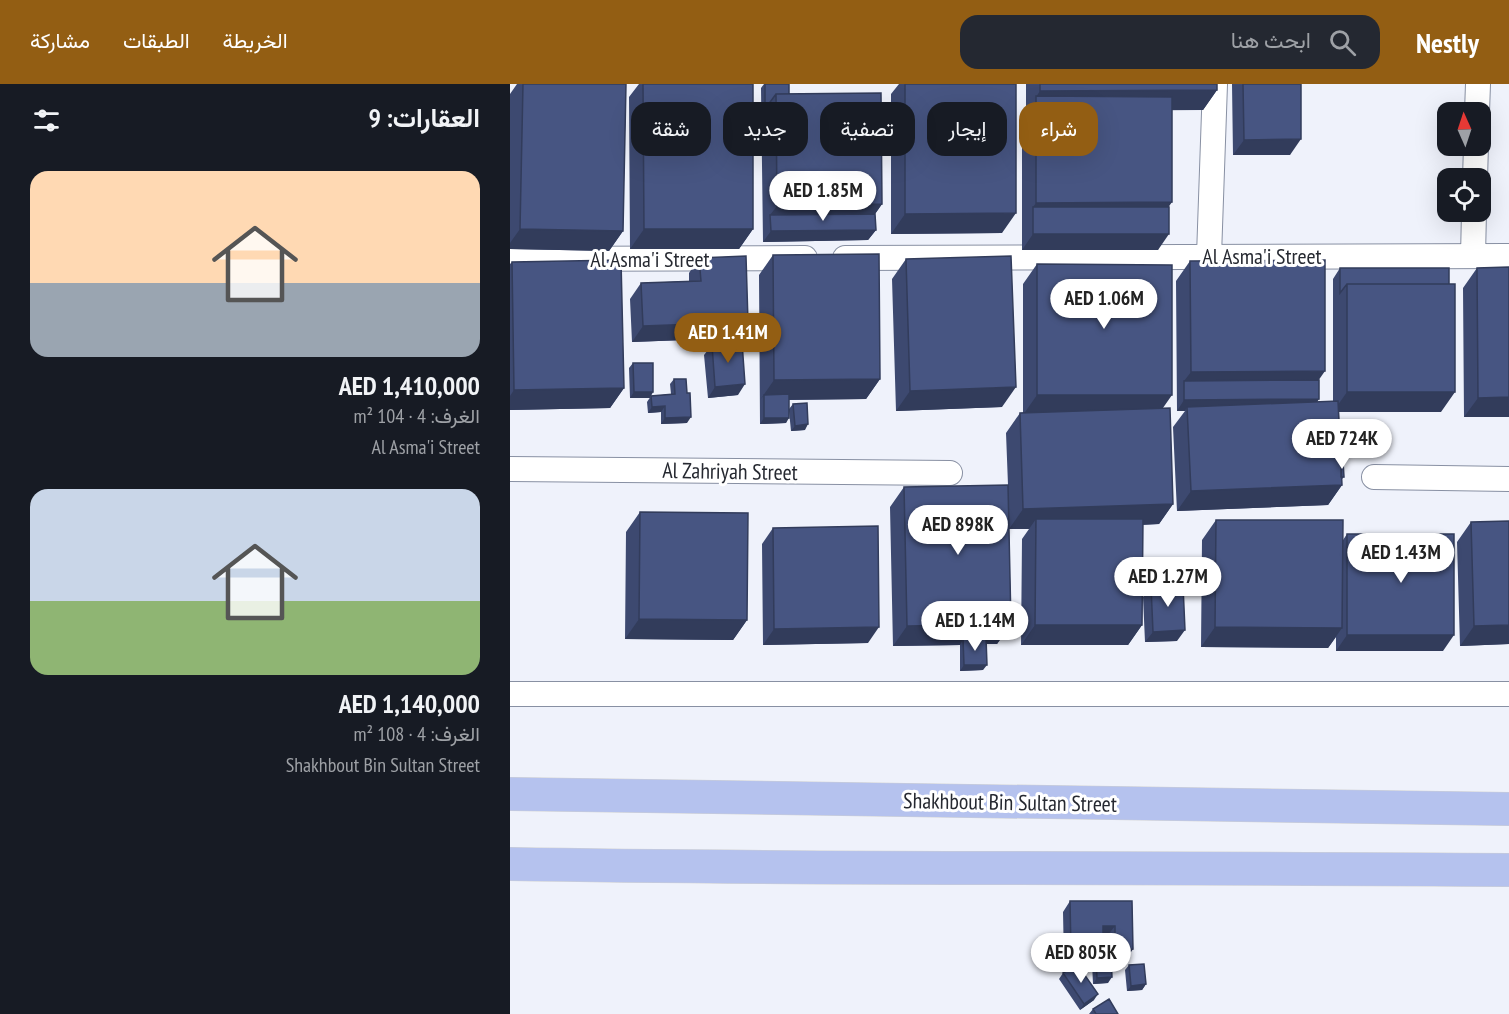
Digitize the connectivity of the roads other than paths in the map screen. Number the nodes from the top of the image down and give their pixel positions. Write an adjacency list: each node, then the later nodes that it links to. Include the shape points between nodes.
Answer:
1 (1215, 84): 6 (street)
2 (1478, 84): 3 (street)
3 (1477, 102)
4 (1474, 222): 5 (street)
5 (1473, 255): 6 (street, Al Asma'i Street); 7 (street, Al Asma'i Street)
6 (1209, 256): 8 (street, Al Asma'i Street)
7 (1509, 256)
8 (510, 260)
9 (510, 469): 10 (street, Al Zahriyah Street)
10 (950, 473)
11 (1374, 477): 12 (street)
12 (1509, 479)
13 (510, 694): 14 (street)
14 (1509, 694)
15 (510, 794): 16 (main road, Shakhbout Bin Sultan Street)
16 (1509, 808)
17 (510, 864): 18 (main road)
18 (1509, 870)

